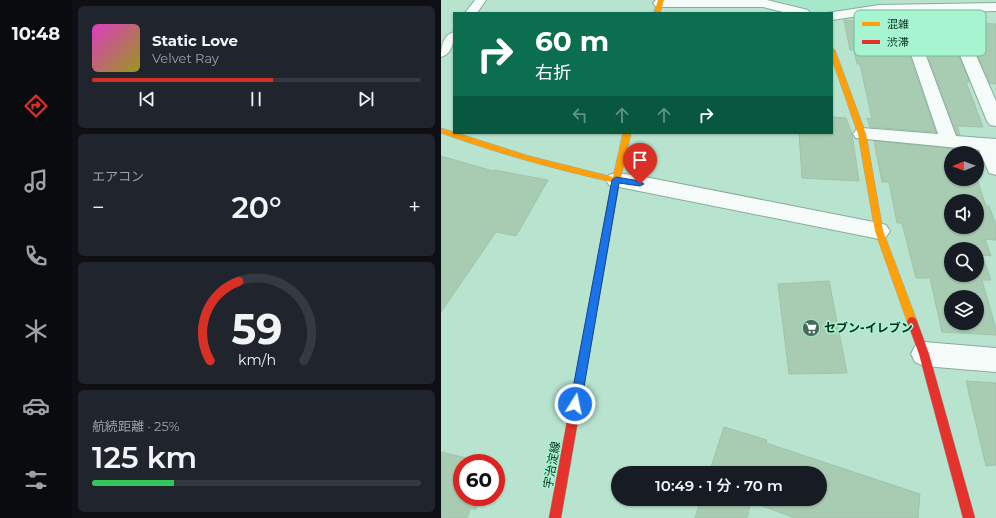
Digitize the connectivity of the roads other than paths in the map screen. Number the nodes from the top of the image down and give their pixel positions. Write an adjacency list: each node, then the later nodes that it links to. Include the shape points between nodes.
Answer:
1 (481, 0): 7 (lane)
2 (950, 4): 4 (street); 5 (street)
3 (659, 5): 8 (street, via 763,3)
4 (996, 7)
5 (902, 8): 6 (street)
6 (872, 10)
7 (472, 12)
8 (799, 12)
9 (854, 13): 10 (street)
10 (833, 16)
11 (453, 37): 12 (lane)
12 (441, 53)
13 (833, 53): 21 (street)
14 (919, 56): 23 (street)
15 (968, 56): 16 (street)
16 (996, 121)
17 (442, 131): 18 (street)
18 (453, 133)
19 (458, 134): 22 (street)
20 (627, 134): 26 (street, 宇治淀線)
21 (862, 134): 23 (street); 27 (street)
22 (468, 136): 26 (street, via 493,149)
23 (949, 141): 24 (street)
24 (991, 145): 25 (street)
25 (996, 168)
26 (616, 180): 27 (street); 30 (street, 宇治淀線)
27 (879, 231): 28 (street)
28 (924, 354): 29 (street); 31 (street)
29 (996, 360)
30 (555, 518)
31 (969, 518)

